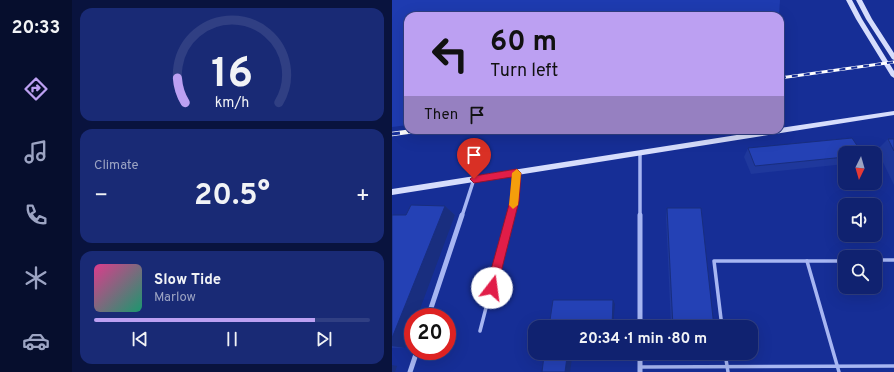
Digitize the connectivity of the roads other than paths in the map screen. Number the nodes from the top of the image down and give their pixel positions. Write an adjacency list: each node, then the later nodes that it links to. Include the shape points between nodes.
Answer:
1 (849, 0): 4 (street)
2 (859, 0): 3 (street)
3 (894, 58)
4 (894, 76)
5 (894, 113): 6 (street)
6 (784, 130)
7 (761, 134): 8 (street)
8 (640, 153): 9 (street); 17 (street)
9 (517, 173): 10 (street); 19 (lane, via 514,201)
10 (474, 179): 11 (street); 16 (street)
11 (392, 192)
12 (838, 260): 15 (lane)
13 (882, 260): 14 (lane)
14 (894, 260)
15 (807, 261): 18 (lane, via 714,261); 23 (lane)
16 (431, 308)
17 (640, 320)
18 (721, 320)
19 (480, 331)
20 (414, 360): 26 (street)
21 (726, 360): 22 (lane)
22 (727, 366): 23 (lane); 25 (lane); 27 (lane)
23 (837, 366): 24 (lane); 28 (lane)
24 (894, 366)
25 (640, 369)
26 (410, 372)
27 (728, 372)
28 (839, 372)

